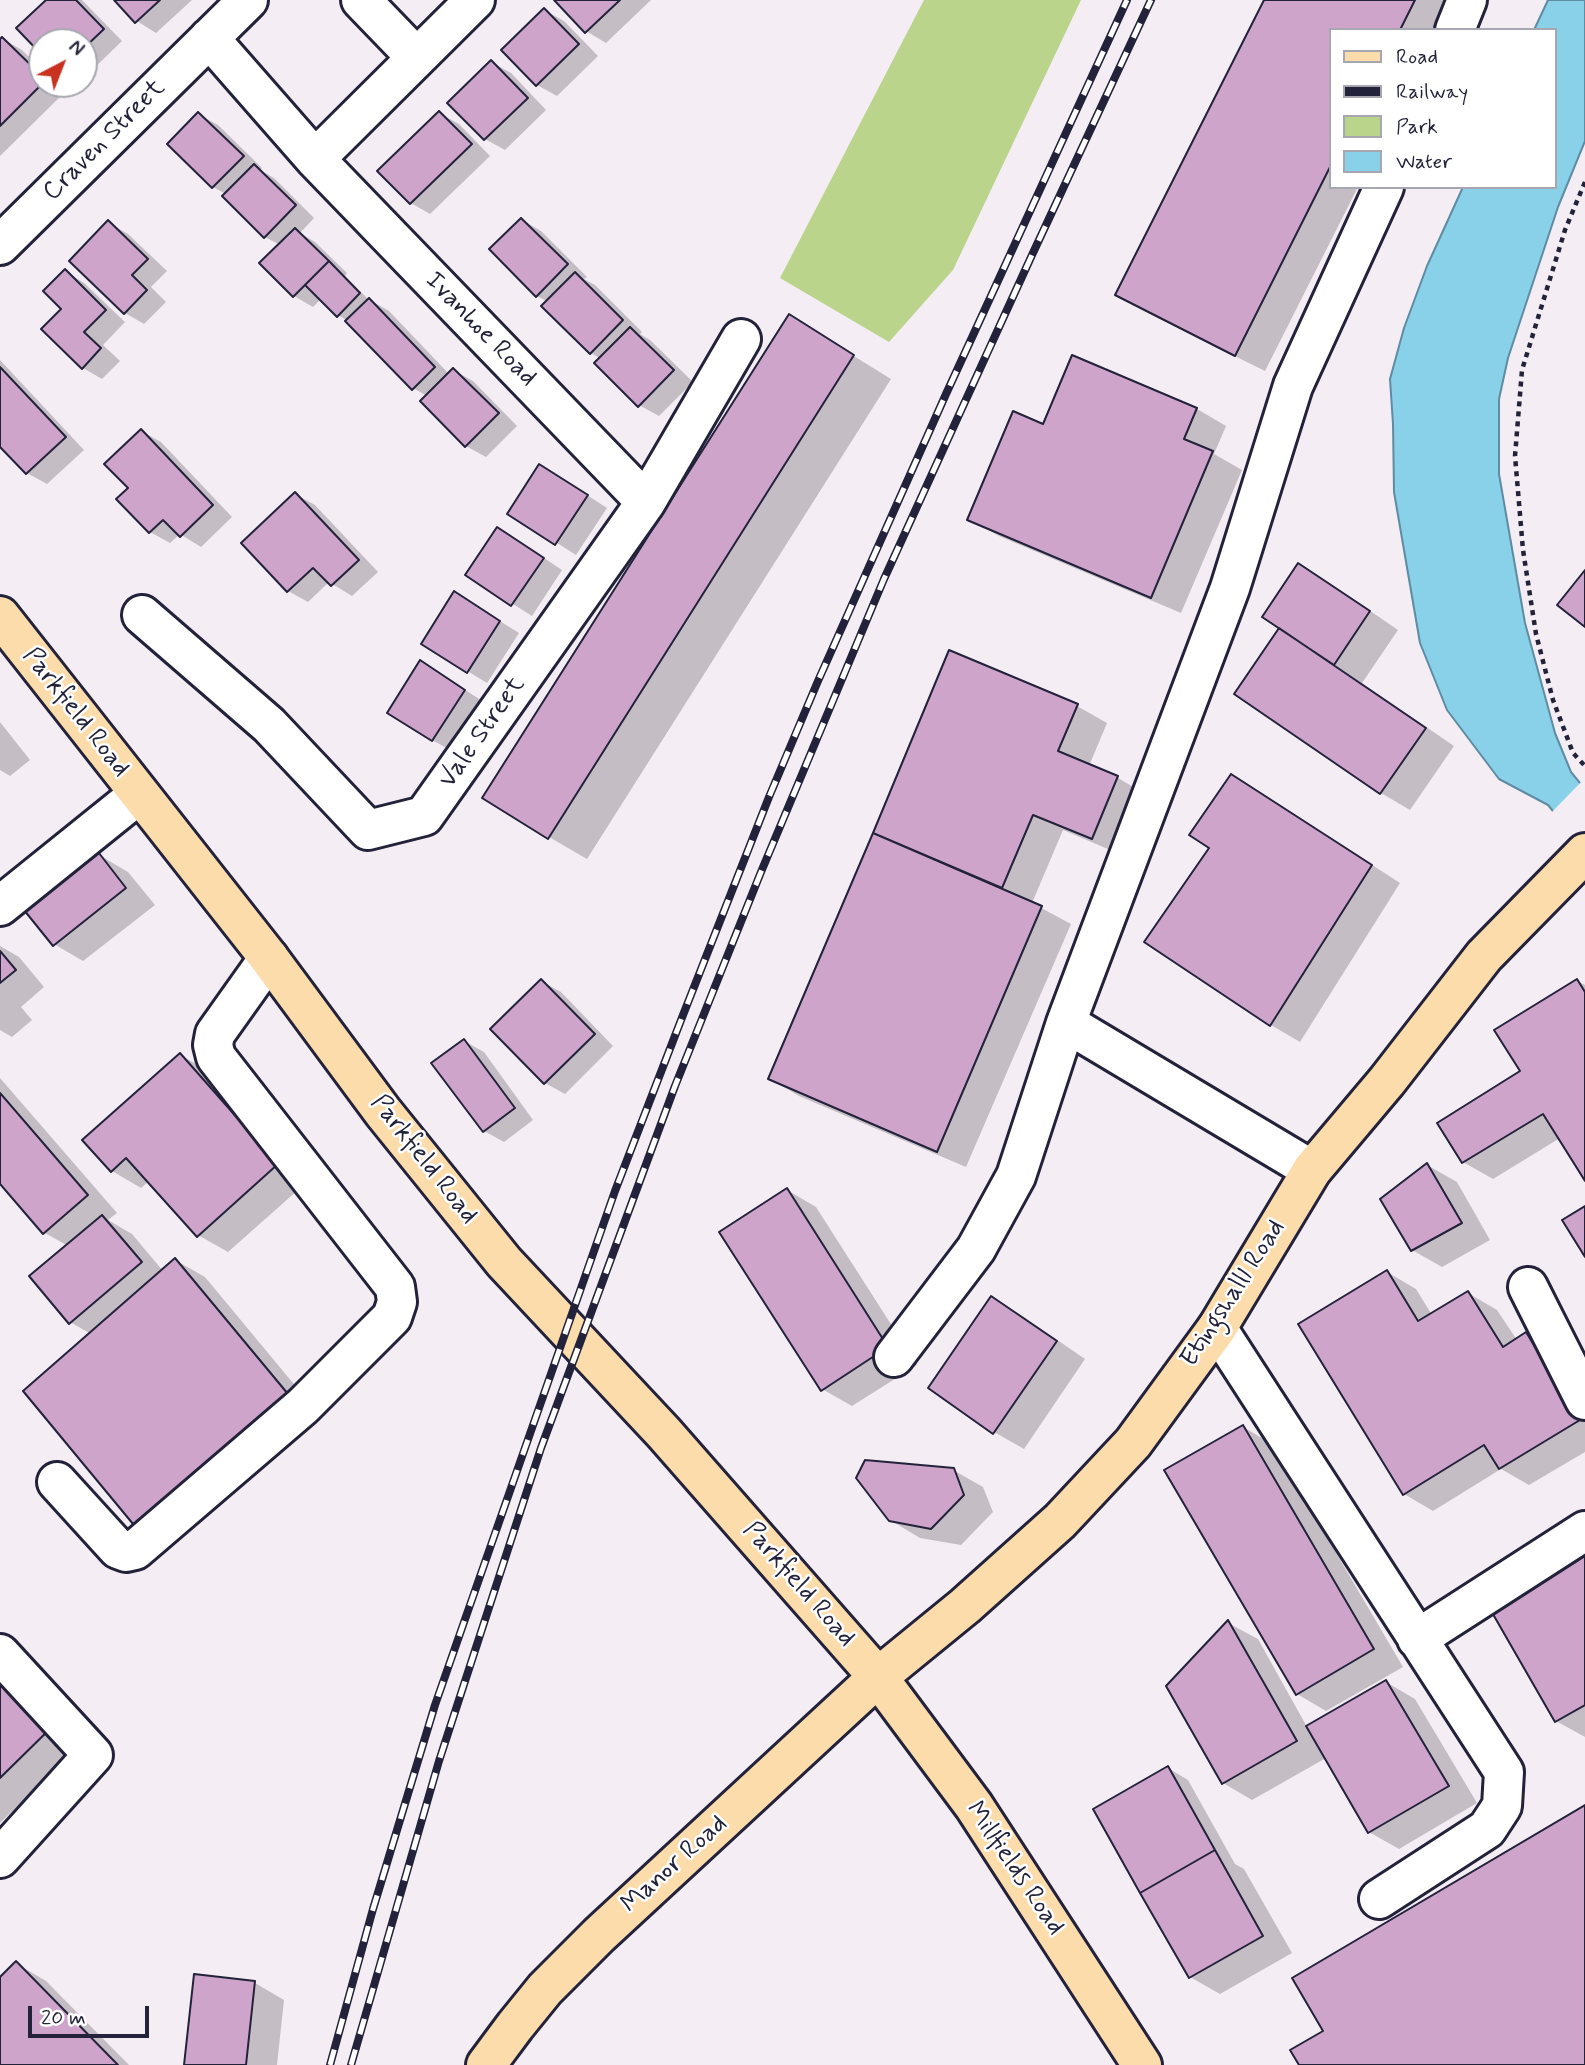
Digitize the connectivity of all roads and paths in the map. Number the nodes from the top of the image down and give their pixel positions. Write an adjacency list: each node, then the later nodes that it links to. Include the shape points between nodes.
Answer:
1 (248, 0): 6 (street, Craven Street)
2 (361, 0): 7 (street)
3 (475, 0): 7 (street)
4 (1467, 0): 5 (street)
5 (1456, 28)
6 (209, 38): 8 (street, Ivanhoe Road); 11 (street, Craven Street)
7 (416, 57): 8 (street)
8 (315, 159): 13 (street, Ivanhoe Road)
9 (1585, 182): 16 (path, via 1565,230 1522,370 1515,456 1536,634 1553,700 1573,753)
10 (1383, 189): 21 (street, via 1293,386 1230,588)
11 (0, 245)
12 (741, 339): 13 (street, Vale Street)
13 (646, 502): 14 (street, Vale Street, via 424,816 368,830 269,725)
14 (142, 615)
15 (0, 616): 17 (main road, Parkfield Road)
16 (1585, 766)
17 (139, 794): 19 (street); 20 (main road, Parkfield Road)
18 (1585, 853): 22 (main road, Etingshalll Road, via 1484,956)
19 (0, 906)
20 (269, 958): 27 (street, via 215,1034 216,1057 395,1287 392,1317 303,1406 135,1550 118,1549); 31 (main road, Parkfield Road, via 383,1112 504,1262 664,1433)
21 (1066, 1023): 22 (street); 25 (street, via 1016,1176 976,1249)
22 (1312, 1170): 24 (main road, Etingshalll Road)
23 (1528, 1287): 26 (street)
24 (1217, 1328): 29 (street); 31 (main road, Etingshalll Road, via 1133,1443 1060,1521)
25 (894, 1357)
26 (1585, 1400)
27 (57, 1482)
28 (1585, 1531): 29 (street)
29 (1418, 1639): 33 (street, via 1504,1772 1502,1806 1487,1829)
30 (0, 1654): 32 (street, via 93,1755)
31 (878, 1677): 34 (main road, Manor Road, via 599,1935 545,1989); 35 (main road, Millfields Road, via 974,1806)
32 (0, 1857)
33 (1379, 1899)
34 (486, 2065)
35 (1142, 2065)

